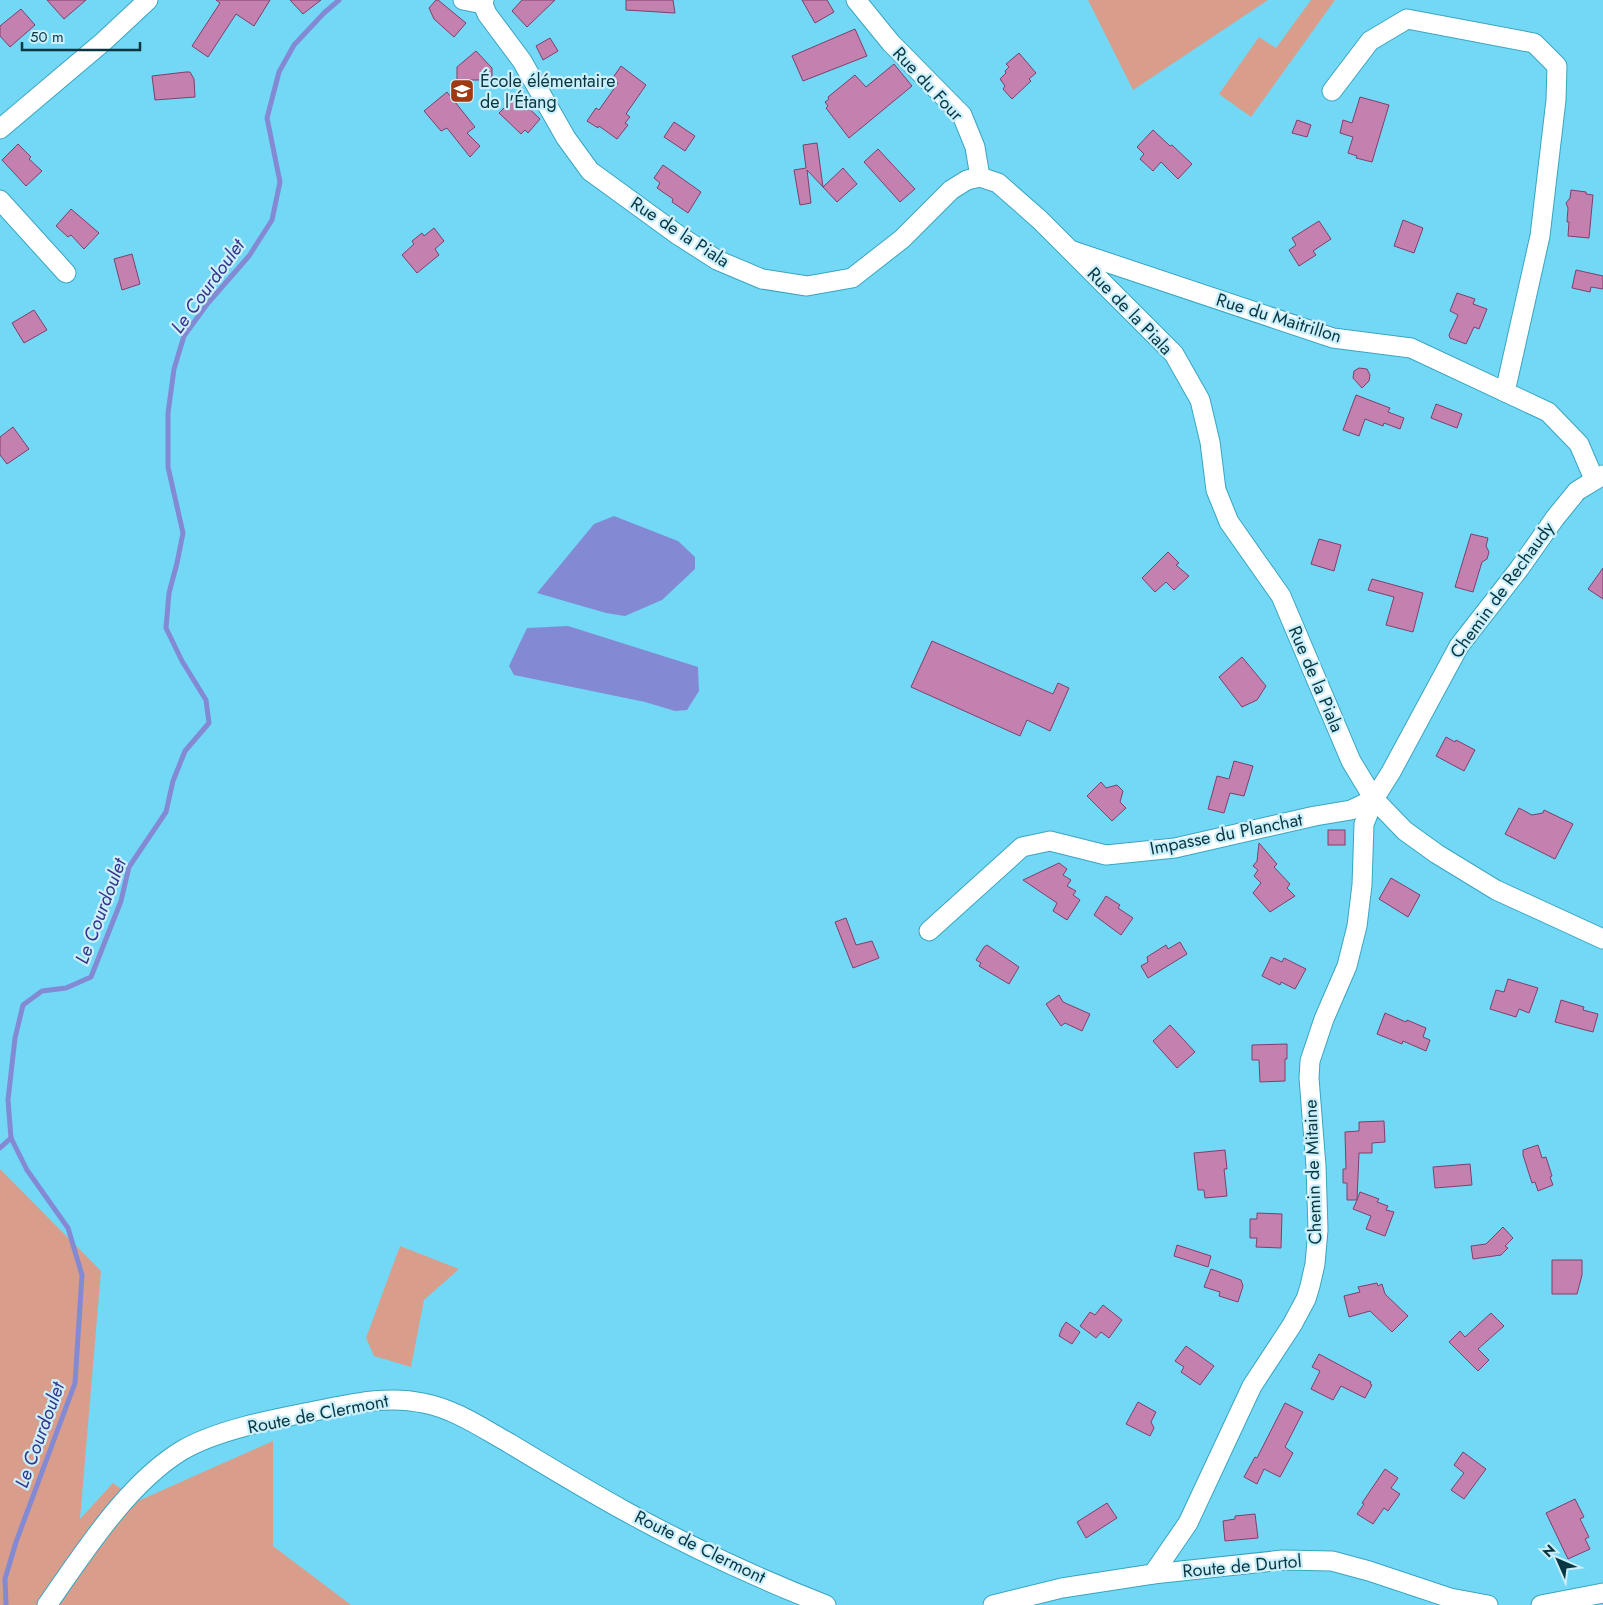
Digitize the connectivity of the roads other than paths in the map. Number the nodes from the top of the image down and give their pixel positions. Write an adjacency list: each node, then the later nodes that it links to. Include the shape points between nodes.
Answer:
1 (148, 0): 6 (street)
2 (463, 0): 4 (street)
3 (856, 0): 7 (street, Rue du Four, via 890,43 962,115 975,147)
4 (484, 2): 7 (street, Rue de la Piala, via 487,14 522,61 566,138 590,171 678,235 721,262 762,279 807,286 852,278 902,239 951,190 966,180)
5 (1332, 91): 11 (street, via 1370,41 1407,20 1534,43 1557,66 1540,236)
6 (0, 129)
7 (980, 177): 9 (street, Rue de la Piala, via 998,183)
8 (0, 200): 10 (street)
9 (1070, 250): 11 (street, Rue du Maitrillon, via 1333,338 1410,348); 13 (street, Rue de la Piala, via 1174,354 1200,400 1216,490 1229,522 1281,596 1351,761)
10 (66, 272)
11 (1505, 392): 12 (street, Rue du Maitrillon, via 1548,412 1579,444)
12 (1599, 477): 13 (street, Chemin de Rechaudy, via 1577,491 1554,518 1459,646)
13 (1374, 799): 14 (street, Impasse du Planchat, via 1352,810 1175,848 1106,855 1050,841 1022,847); 15 (street, Rue de la Piala, via 1404,831 1462,870 1496,890); 16 (street, Chemin de Mitaine, via 1364,824 1357,926 1347,966 1310,1061 1318,1230 1310,1286 1292,1325 1252,1386 1188,1523)
14 (929, 931)
15 (1603, 939)
16 (1153, 1574): 20 (street, Route de Durtol, via 1062,1588); 21 (street, Route de Durtol, via 1283,1560 1332,1561 1450,1598)
17 (1603, 1593): 22 (street)
18 (47, 1605): 19 (street, Route de Clermont, via 116,1511 150,1474 181,1451 218,1435 275,1418 394,1398 425,1403 464,1417 624,1511 704,1551)
19 (826, 1605)
20 (993, 1605)
21 (1488, 1605)
22 (1541, 1605)

